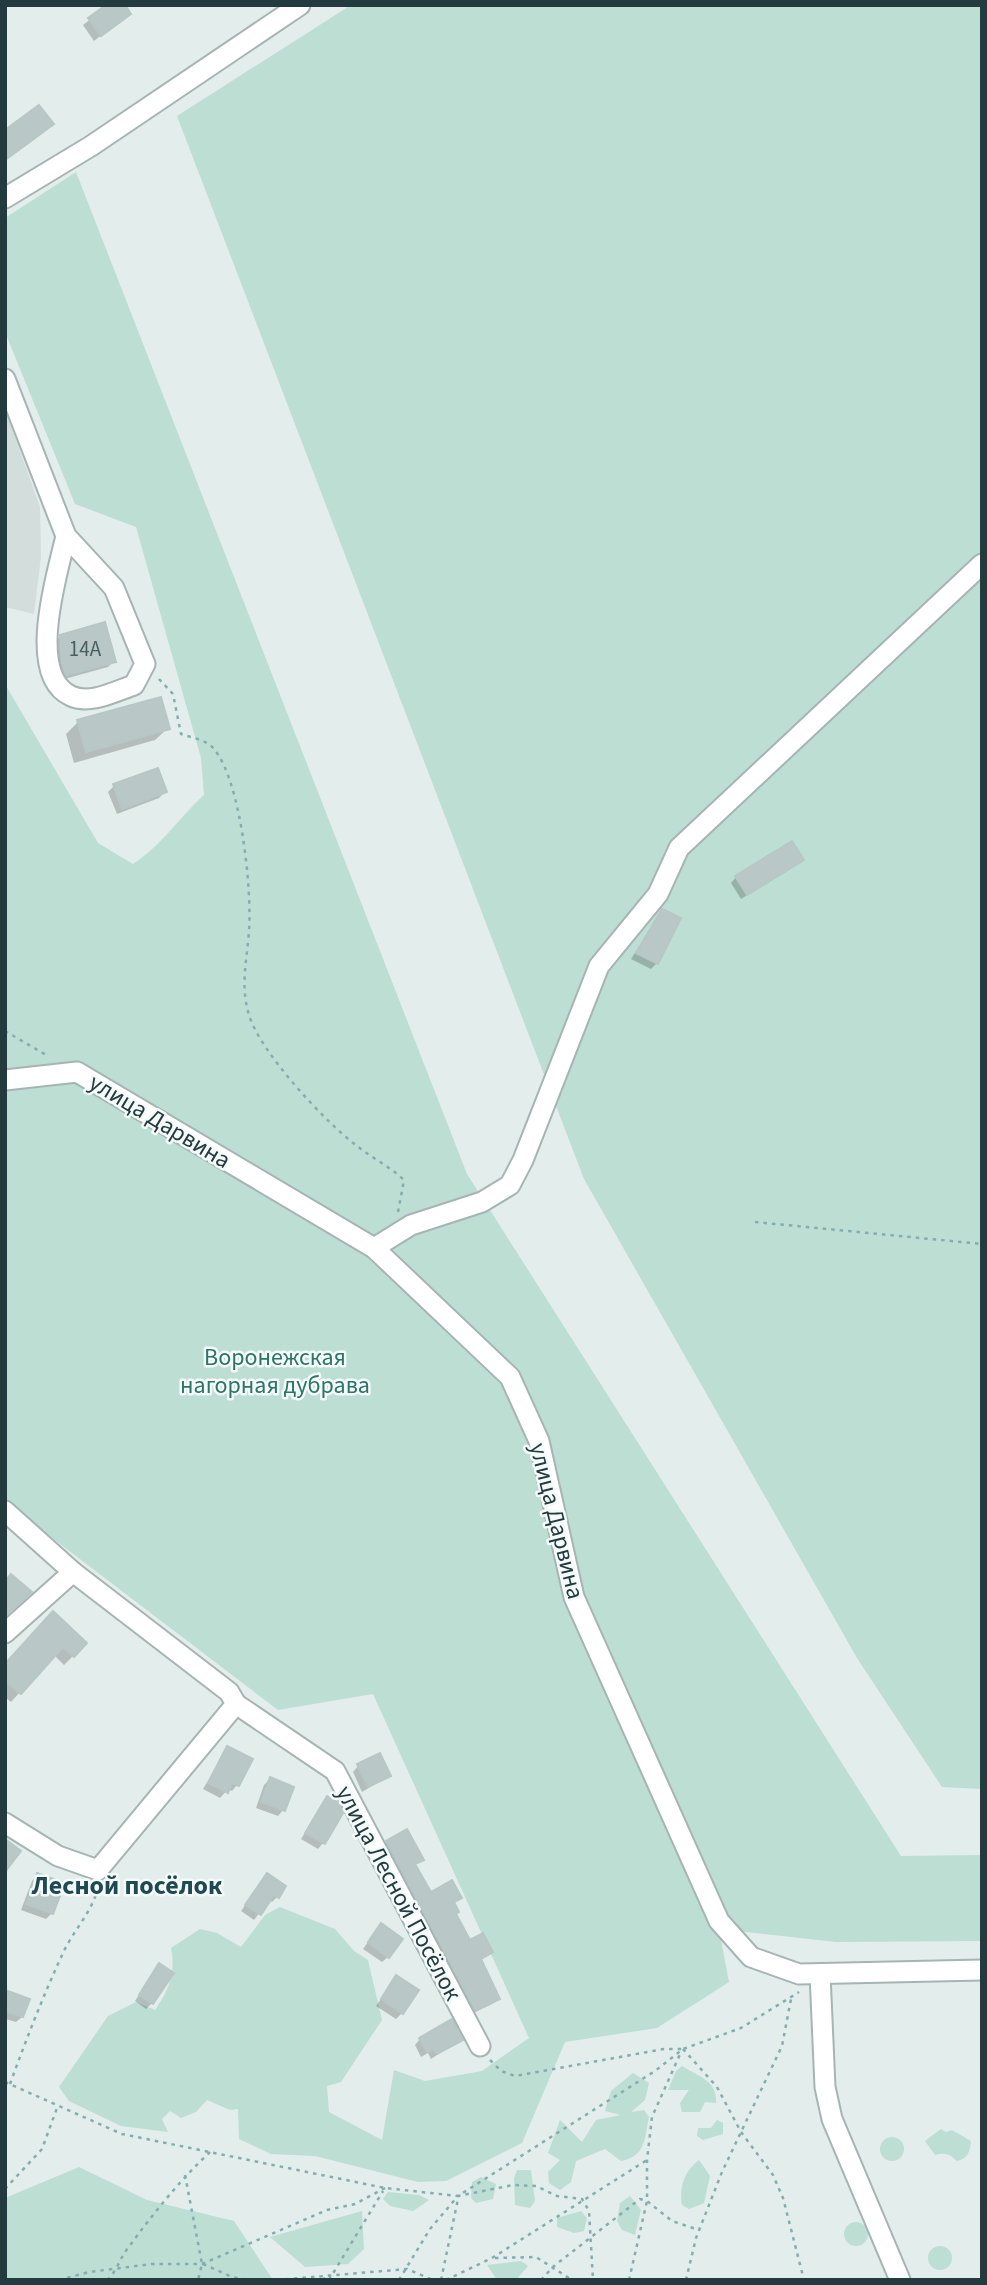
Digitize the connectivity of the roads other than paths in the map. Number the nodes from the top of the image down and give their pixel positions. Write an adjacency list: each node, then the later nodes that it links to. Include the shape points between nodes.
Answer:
1 (300, 5): 2 (street, via 91,146)
2 (5, 198)
3 (5, 379): 4 (street)
4 (66, 536): 4 (street, via 114,588 145,664 134,685 93,698 71,696 56,683 46,651 48,614)
5 (982, 564): 7 (street, via 679,848 658,894 599,966 510,1185 482,1202 411,1226)
6 (5, 1080): 7 (street, улица Дарвина, via 77,1072)
7 (374, 1248): 14 (street, улица Дарвина, via 510,1377 539,1441 574,1597 719,1921 751,1957 799,1973)
8 (5, 1511): 9 (street, улица Лесной Посёлок)
9 (73, 1572): 10 (street); 11 (street, улица Лесной Посёлок, via 229,1692)
10 (5, 1633)
11 (236, 1704): 12 (street, via 97,1870 58,1856); 15 (street, улица Лесной Посёлок, via 335,1771)
12 (5, 1822)
13 (982, 1970): 14 (street, улица Дарвина)
14 (820, 1974): 16 (street, via 825,2087 832,2119)
15 (480, 2046)
16 (900, 2280)

